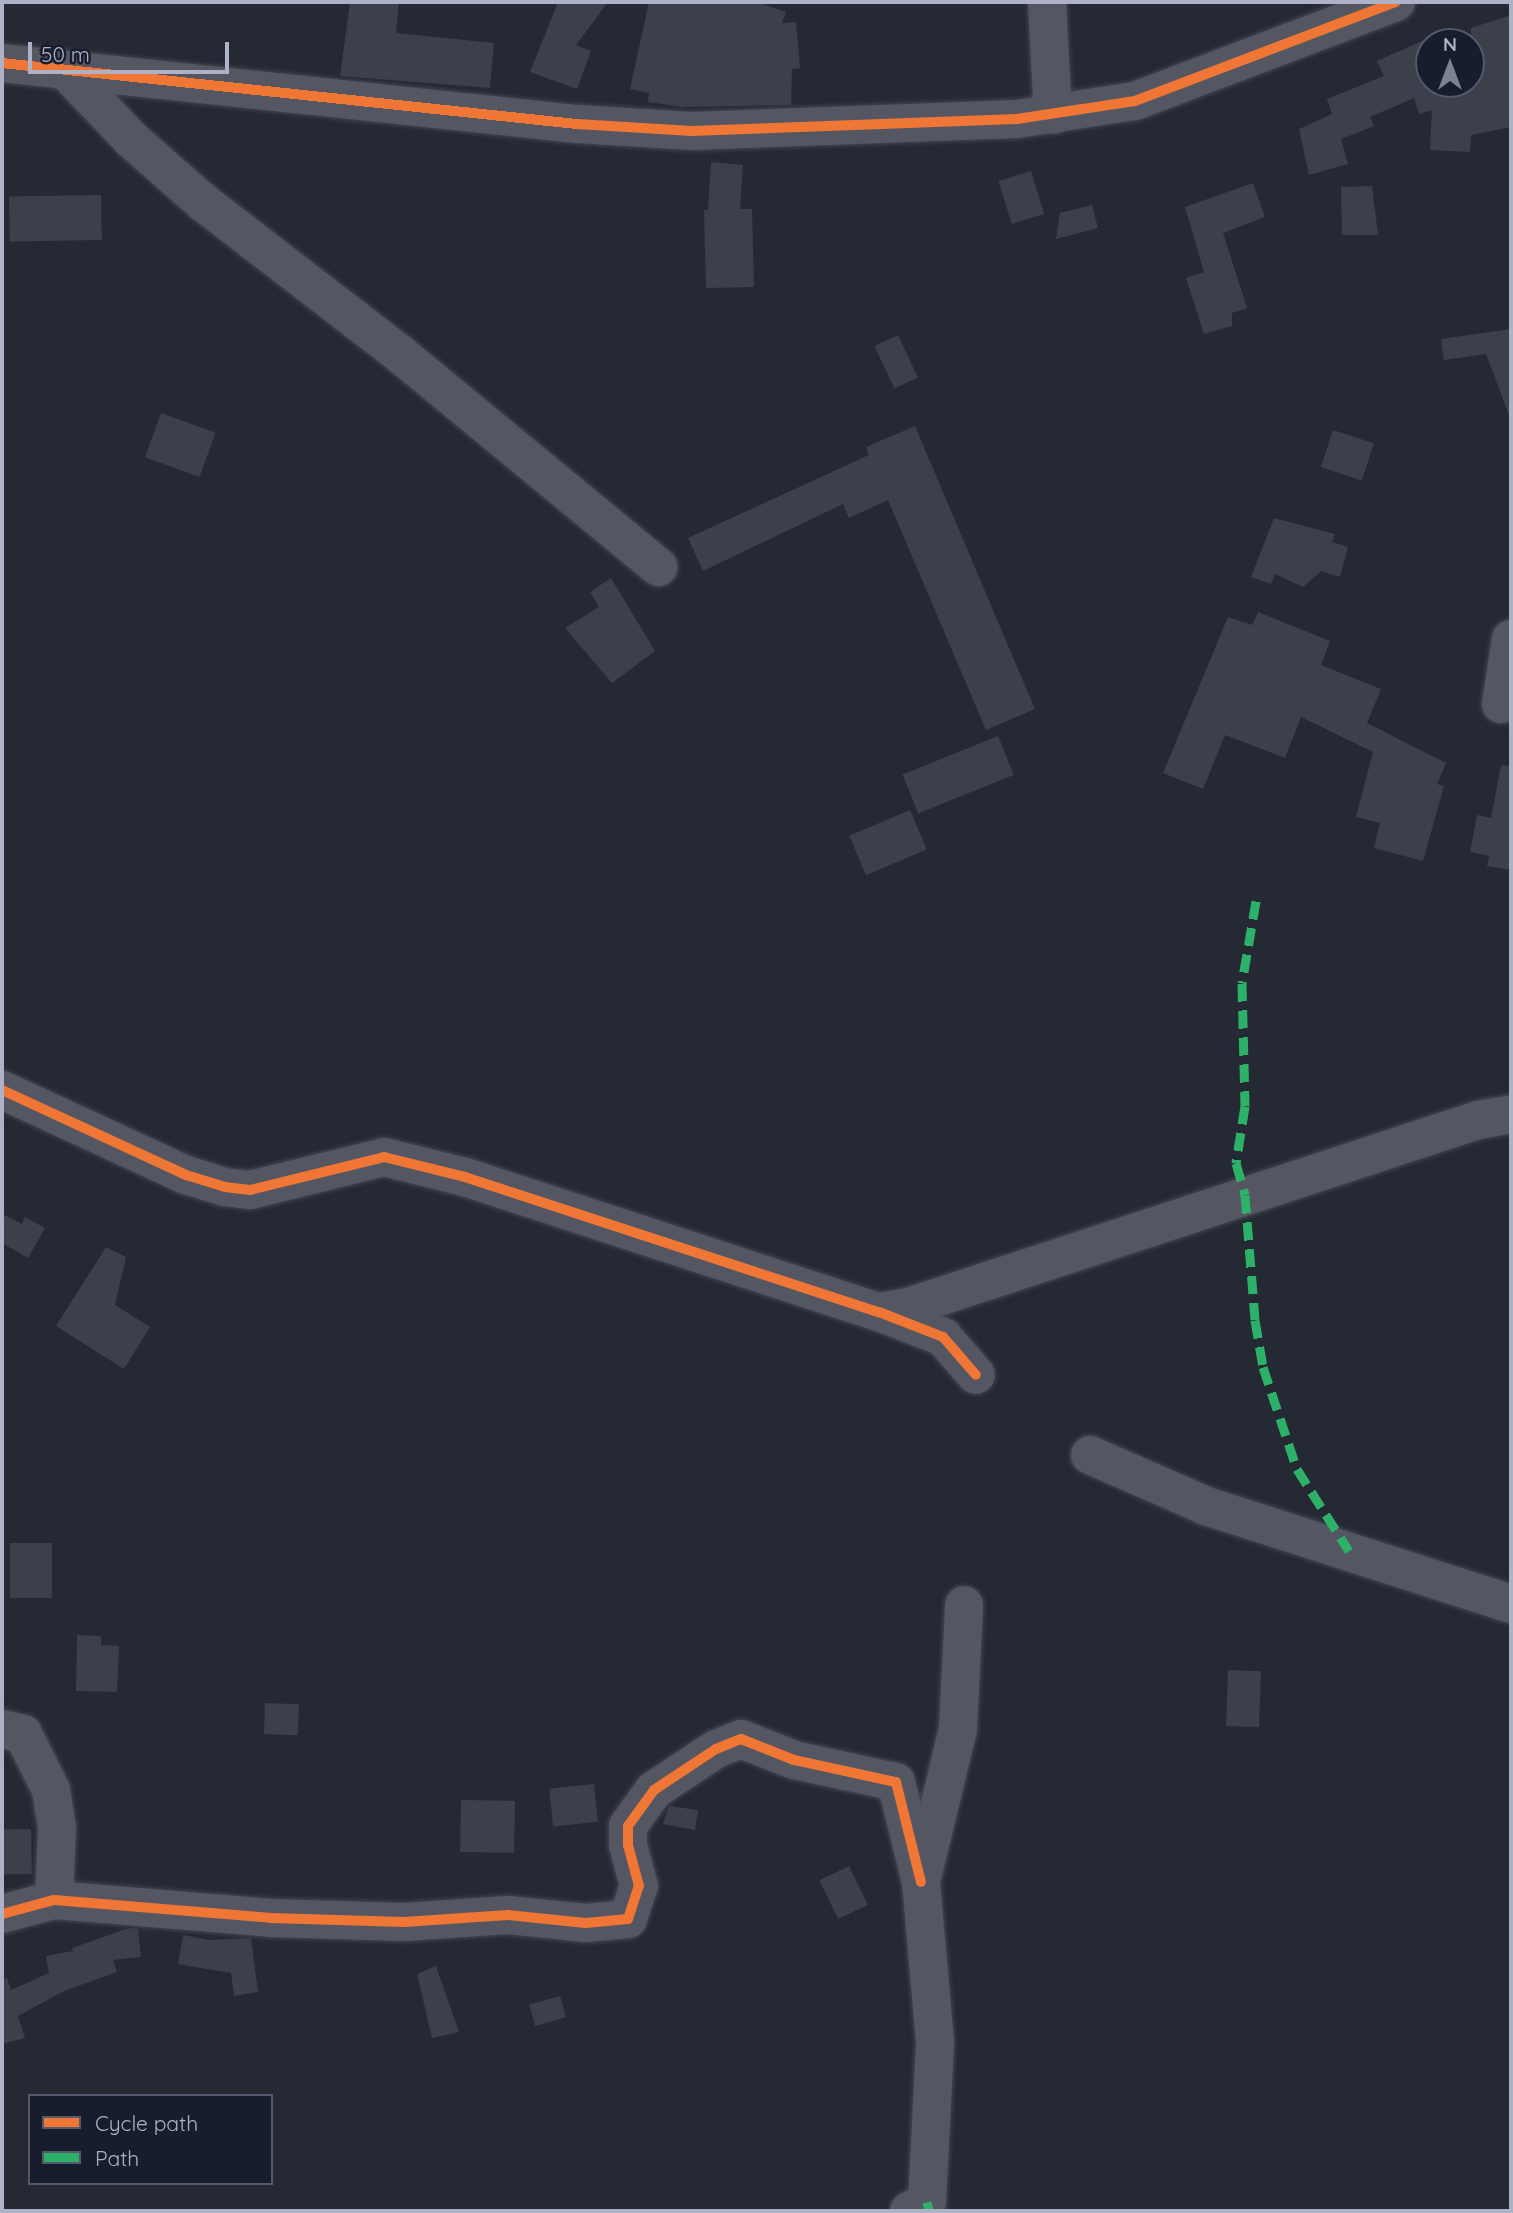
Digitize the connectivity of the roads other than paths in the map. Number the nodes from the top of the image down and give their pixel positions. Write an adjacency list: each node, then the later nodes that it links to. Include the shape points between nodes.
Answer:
1 (1048, 2): 5 (street)
2 (1396, 2): 5 (street, via 1135,101)
3 (2, 63): 4 (street)
4 (67, 72): 5 (street, via 577,124 692,131); 6 (street, via 132,140 204,202 400,354)
5 (1053, 115)
6 (658, 567)
7 (1511, 639): 8 (street)
8 (1501, 704)
9 (2, 1090): 11 (street, via 186,1175 225,1187 250,1190 384,1157 594,1216)
10 (1511, 1114): 11 (street, via 1478,1120 908,1307)
11 (878, 1312): 12 (street, via 943,1337)
12 (976, 1375)
13 (1090, 1455): 14 (street, via 1206,1506)
14 (1511, 1604)
15 (964, 1605): 17 (street, via 958,1729)
16 (2, 1729): 18 (street, via 23,1734 51,1790 57,1826)
17 (921, 1882): 18 (street, via 895,1782 794,1760 741,1739 716,1749 654,1790 628,1826 639,1886 628,1919 586,1923 508,1914 404,1922 284,1918); 20 (street, via 935,2042 927,2202)
18 (54, 1900): 19 (street)
19 (2, 1914)
20 (909, 2211)

